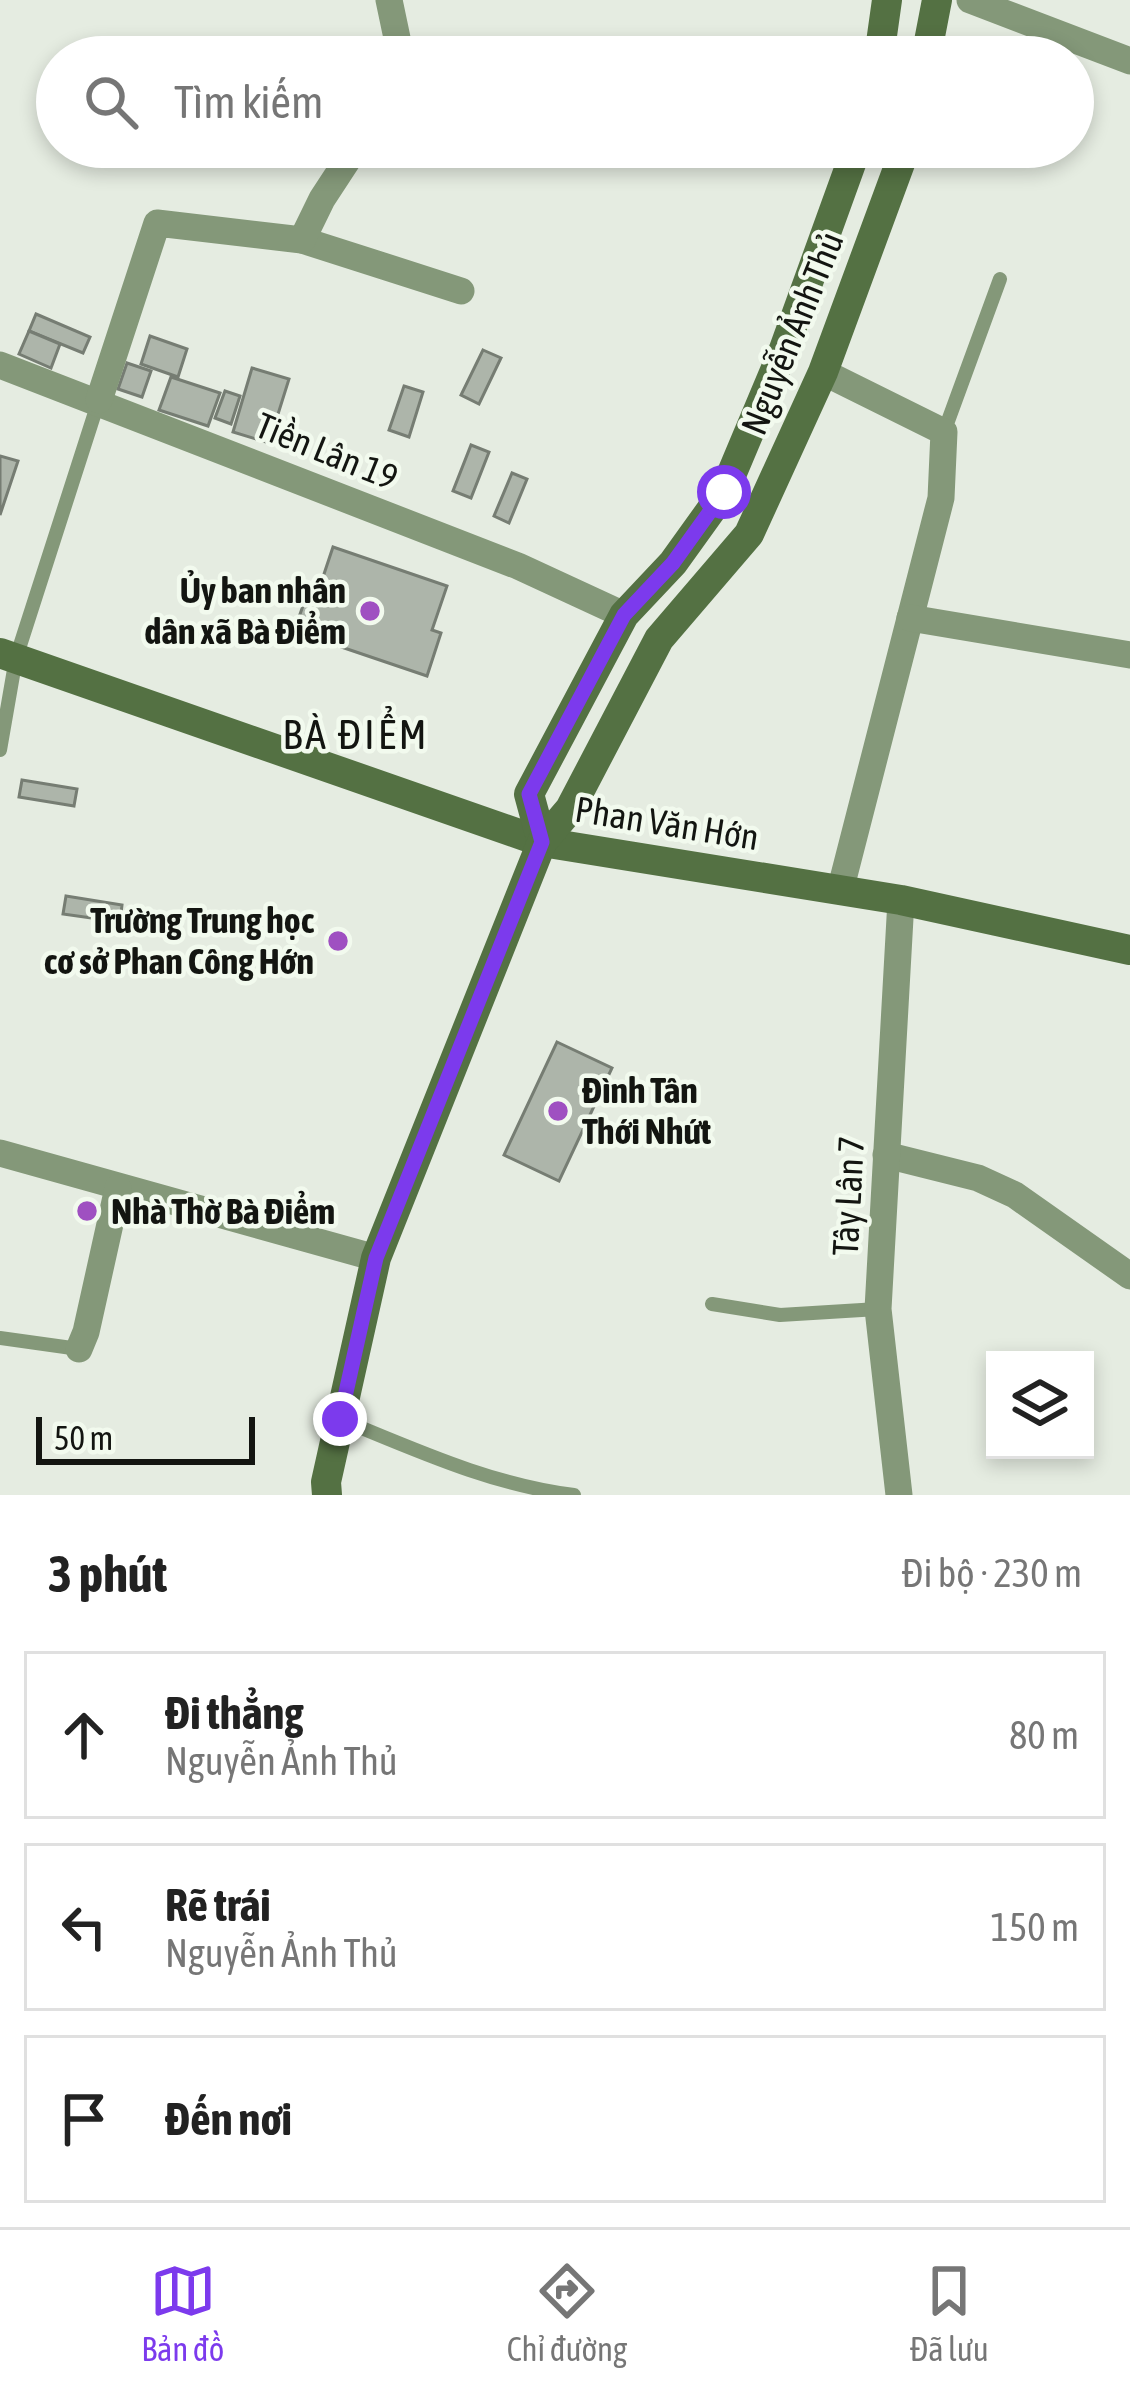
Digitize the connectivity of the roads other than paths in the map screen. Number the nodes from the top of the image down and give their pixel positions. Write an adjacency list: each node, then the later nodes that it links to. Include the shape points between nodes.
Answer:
1 (388, 0): 5 (street)
2 (887, 0): 6 (main road)
3 (937, 0): 7 (main road)
4 (970, 0): 8 (street)
5 (396, 36)
6 (882, 36)
7 (930, 36)
8 (1064, 36)
9 (1094, 47): 10 (street)
10 (1130, 61)
11 (342, 168): 14 (street)
12 (849, 168): 21 (main road, Nguyễn Ảnh Thủ, via 724,492)
13 (898, 168): 18 (main road, Nguyễn Ảnh Thủ)
14 (302, 240): 16 (street); 19 (street, via 158,224)
15 (1000, 279): 20 (lane)
16 (461, 291)
17 (0, 364): 19 (street, Tiền Lân 19)
18 (823, 372): 20 (street); 26 (main road, Nguyễn Ảnh Thủ, via 748,534 659,639 570,809)
19 (99, 400): 21 (street, Tiền Lân 19); 24 (lane)
20 (944, 432): 22 (street, via 941,498)
21 (624, 615): 26 (main road, Nguyễn Ảnh Thủ, via 529,794)
22 (910, 618): 23 (street); 27 (street)
23 (1130, 655)
24 (8, 656): 25 (lane); 26 (main road, Phan Văn Hớn)
25 (0, 750)
26 (542, 842): 27 (main road, Phan Văn Hớn); 33 (main road, Nguyễn Ảnh Thủ)
27 (840, 891): 28 (main road, Phan Văn Hớn)
28 (901, 900): 29 (main road, Phan Văn Hớn); 31 (street, Tây Lân 7)
29 (1130, 950)
30 (0, 1153): 32 (street)
31 (886, 1155): 34 (street, via 1015,1195); 36 (street, Tây Lân 7)
32 (118, 1188): 33 (street); 38 (street)
33 (376, 1258): 39 (main road, Nguyễn Ảnh Thủ)
34 (1130, 1276)
35 (712, 1304): 36 (lane, via 780,1315)
36 (878, 1309): 42 (street, Tây Lân 7)
37 (0, 1338): 38 (lane)
38 (79, 1349)
39 (340, 1419): 40 (main road, Nguyễn Ảnh Thủ); 41 (lane, via 528,1490)
40 (326, 1490)
41 (574, 1495)
42 (899, 1495)

